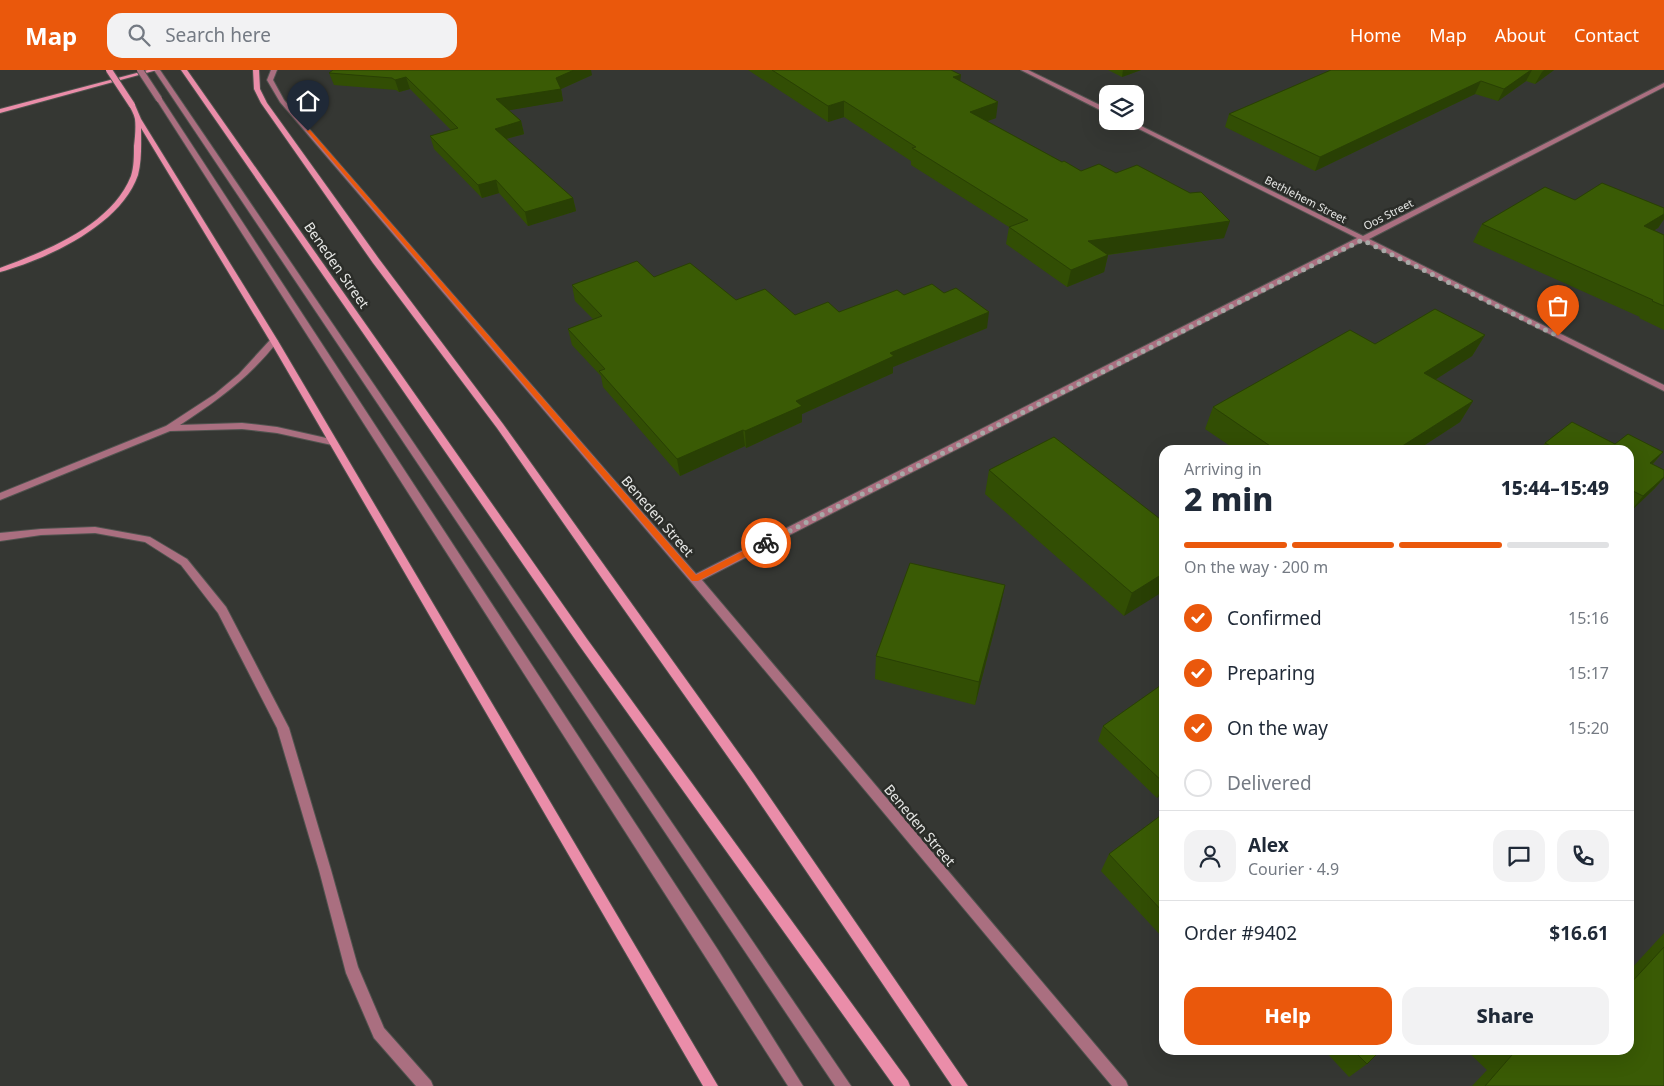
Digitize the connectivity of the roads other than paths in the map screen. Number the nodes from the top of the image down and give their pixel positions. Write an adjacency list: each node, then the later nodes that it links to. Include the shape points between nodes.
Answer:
1 (109, 70): 11 (main road, bridge)
2 (140, 70): 24 (street, bridge)
3 (156, 70): 10 (main road); 25 (street)
4 (184, 70): 26 (main road, Beneden Street, via 583,642)
5 (256, 70): 27 (main road, via 257,89 275,118 376,262 500,426 749,777)
6 (1024, 70): 9 (street)
7 (272, 75): 21 (street, Beneden Street, via 282,101)
8 (1664, 85): 13 (street, Oos Street)
9 (1099, 108)
10 (0, 111)
11 (138, 119): 14 (main road, via 134,174 128,191 90,227 56,247); 15 (main road)
12 (1144, 130): 13 (street, Bethlehem Street)
13 (1362, 240): 16 (street, Bethlehem Street); 21 (street, Oos Street)
14 (0, 270)
15 (274, 341): 17 (street, via 242,376 218,396); 18 (main road)
16 (1664, 388)
17 (169, 428): 18 (street, via 242,426); 19 (street)
18 (332, 442): 23 (main road)
19 (0, 497)
20 (0, 538): 22 (street, via 41,532 95,530 147,539 184,562 222,610 283,728 351,968 379,1033)
21 (695, 579): 28 (street, Beneden Street)
22 (426, 1086)
23 (711, 1086)
24 (796, 1086)
25 (844, 1086)
26 (903, 1086)
27 (960, 1086)
28 (1121, 1086)

